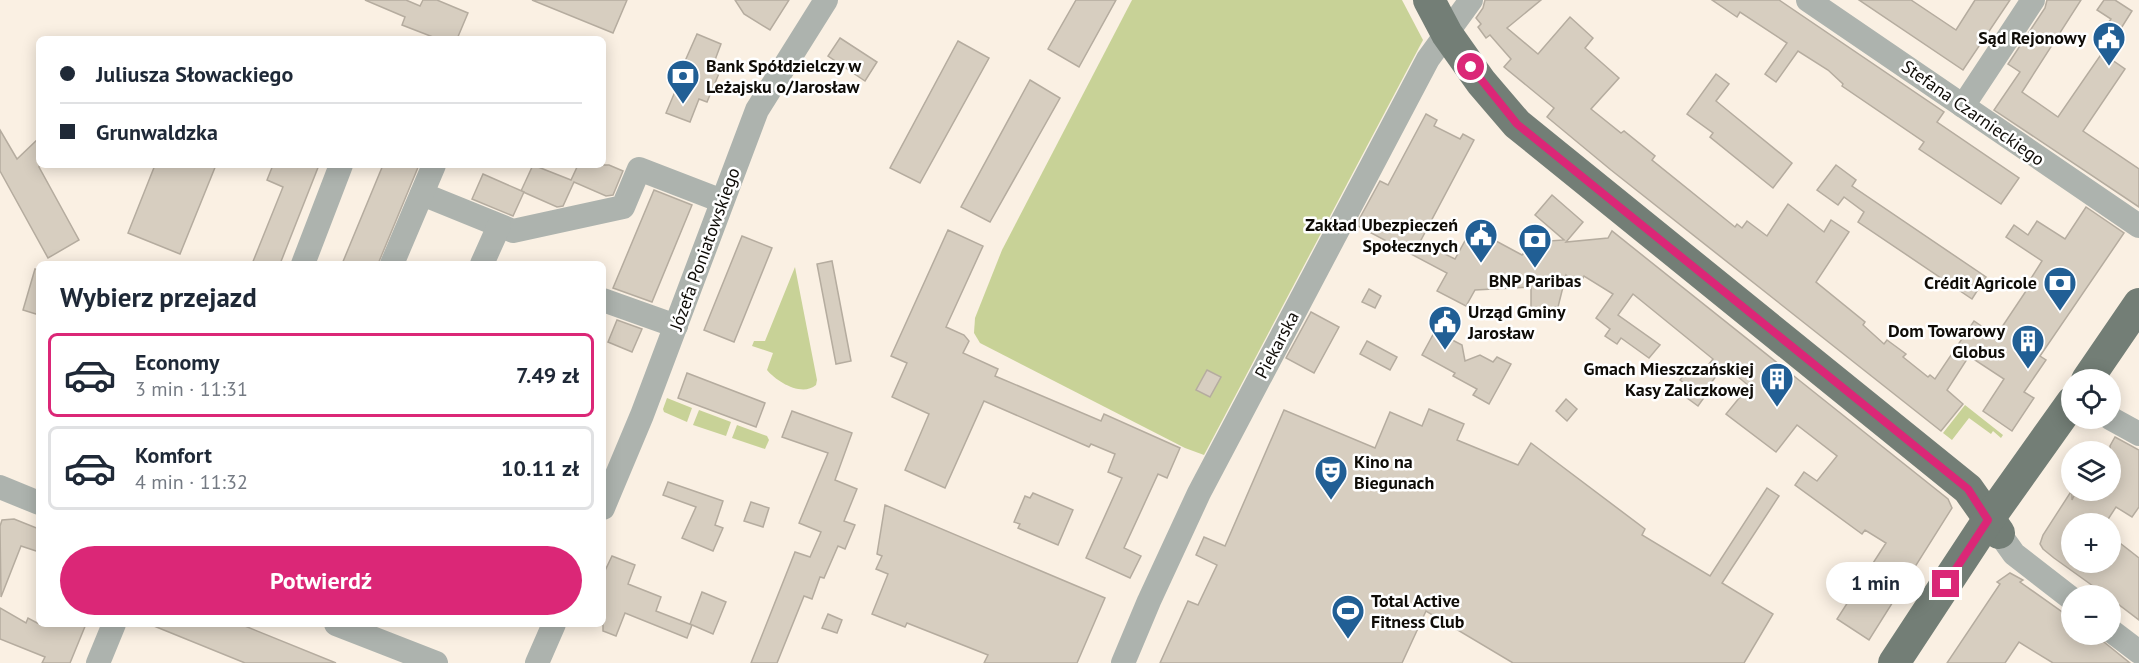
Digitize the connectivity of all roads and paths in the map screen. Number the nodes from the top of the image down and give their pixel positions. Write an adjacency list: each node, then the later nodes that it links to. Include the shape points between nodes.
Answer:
1 (826, 0): 11 (street, Józefa Poniatowskiego, via 757,110)
2 (1429, 0): 6 (main road)
3 (1471, 0): 6 (street, Piekarska)
4 (1808, 0): 7 (street, Stefana Czarnieckiego)
5 (2033, 0): 7 (street)
6 (1447, 34): 30 (main road, via 1517,124 1968,489); 40 (street, Piekarska, via 1428,59 1199,493)
7 (1963, 106): 13 (street, Stefana Czarnieckiego)
8 (340, 168): 14 (street)
9 (433, 168): 10 (street)
10 (422, 194): 12 (street); 15 (street)
11 (722, 201): 12 (street, via 639,169 623,207 513,231); 19 (street, Józefa Poniatowskiego)
12 (498, 226): 16 (street)
13 (2139, 226)
14 (304, 261)
15 (393, 261)
16 (483, 261)
17 (606, 301): 19 (street)
18 (2139, 304): 21 (main road)
19 (676, 326): 28 (street, Józefa Poniatowskiego)
20 (2139, 332): 22 (main road)
21 (2095, 369)
22 (2114, 369)
23 (2061, 419): 30 (main road)
24 (2121, 424): 26 (street)
25 (2070, 429): 30 (main road)
26 (2139, 434)
27 (0, 487): 29 (street)
28 (606, 501)
29 (36, 503)
30 (1994, 526): 31 (street, via 2014,554); 41 (main road); 42 (main road, via 1968,575)
31 (2061, 590)
32 (113, 627): 37 (street)
33 (344, 627): 38 (street)
34 (553, 627): 39 (street)
35 (2121, 638): 36 (street)
36 (2139, 652)
37 (98, 663)
38 (436, 663)
39 (537, 663)
40 (1123, 663)
41 (1893, 663)
42 (1910, 663)

